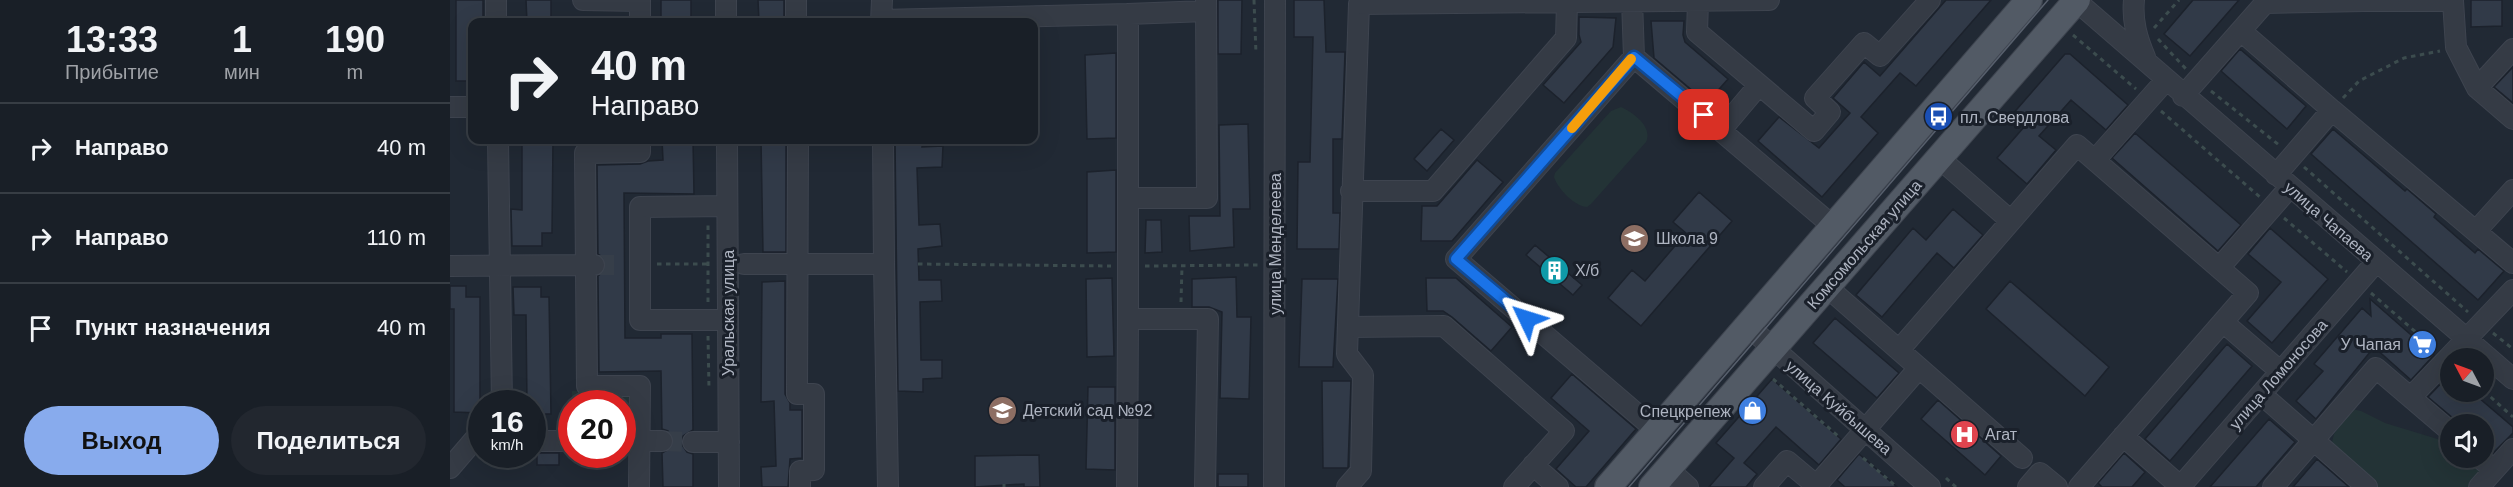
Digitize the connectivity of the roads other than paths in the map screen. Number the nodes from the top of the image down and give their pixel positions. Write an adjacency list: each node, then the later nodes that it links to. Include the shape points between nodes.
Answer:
1 (496, 0): 18 (street)
2 (583, 0): 19 (street, via 640,1)
3 (726, 0): 20 (street)
4 (796, 0): 21 (street)
5 (882, 0): 22 (street)
6 (1275, 0): 106 (street, улица Менделеева)
7 (1769, 0): 14 (street)
8 (1929, 0): 29 (street, via 1880,56 1864,42 1815,98 1830,112 1814,131)
9 (2029, 0): 50 (main road, Комсомольская улица)
10 (2076, 0): 26 (street, улица Чапаева); 42 (main road, Комсомольская улица)
11 (2134, 0): 26 (street, улица Чапаева)
12 (2364, 0): 24 (street, via 2265,3); 30 (street, via 2453,1 2456,47)
13 (1632, 1): 14 (street); 15 (street); 27 (street)
14 (1698, 2): 29 (street, via 1697,32)
15 (1567, 3): 46 (street, via 1566,38 1433,191); 46 (street, via 1359,4)
16 (1206, 6): 17 (street); 47 (street, via 1206,198)
17 (1128, 14): 23 (street); 47 (street)
18 (496, 18)
19 (640, 18)
20 (726, 18)
21 (796, 18)
22 (881, 18)
23 (987, 18)
24 (2241, 31): 31 (street); 34 (street)
25 (2513, 49): 30 (street)
26 (2141, 56): 28 (street, улица Чапаева)
27 (1634, 57): 36 (street); 80 (street, via 1456,259)
28 (2166, 80): 31 (street, улица Чапаева); 43 (street)
29 (1759, 85): 36 (street)
30 (2477, 88): 35 (street)
31 (2183, 96): 44 (street, улица Чапаева)
32 (450, 107): 33 (street)
33 (468, 107)
34 (2332, 110): 44 (street, via 2292,156); 51 (street)
35 (2513, 120)
36 (1721, 130): 50 (street)
37 (498, 144): 57 (street)
38 (640, 144): 58 (street, via 640,153 585,153)
39 (727, 144): 48 (street, Уральская улица)
40 (798, 144): 55 (street)
41 (883, 144): 56 (street)
42 (1939, 158): 49 (street); 61 (main road, Комсомольская улица)
43 (2095, 159): 49 (street, via 2078,145); 60 (street)
44 (2283, 181): 52 (street, улица Чапаева); 60 (street)
45 (2513, 190): 51 (street)
46 (1352, 191): 67 (street)
47 (1128, 198): 63 (street)
48 (727, 206): 64 (street, Уральская улица); 64 (street, via 640,207 632,264 640,320)
49 (2011, 220): 70 (street)
50 (1834, 227): 66 (main road, Комсомольская улица)
51 (2476, 231): 53 (street)
52 (2376, 262): 68 (street, улица Чапаева); 72 (street, улица Ломоносова)
53 (2513, 263)
54 (744, 264): 55 (street)
55 (798, 264): 56 (street); 102 (street, via 797,394 814,394 814,470 800,471)
56 (884, 264): 103 (street)
57 (500, 265): 58 (street); 59 (street); 74 (street)
58 (590, 265): 77 (street, via 587,386 640,386)
59 (450, 266)
60 (2219, 267): 65 (street, via 2248,293)
61 (1827, 286): 69 (main road, Комсомольская улица); 70 (street)
62 (2513, 290): 68 (street)
63 (1128, 319): 104 (street); 105 (street, via 1208,319)
64 (728, 320): 88 (street, Уральская улица)
65 (2223, 322): 72 (street); 81 (street)
66 (1748, 326): 69 (street, улица Куйбышева); 80 (main road, Комсомольская улица)
67 (1349, 327): 93 (street, via 1444,326 1564,431); 107 (street, via 1347,354 1363,375 1362,471)
68 (2466, 338): 73 (street, улица Чапаева); 76 (street)
69 (1773, 348): 79 (street, улица Куйбышева); 97 (main road, Комсомольская улица)
70 (1899, 350): 71 (street)
71 (1919, 368): 79 (street); 91 (street)
72 (2280, 371): 75 (street, улица Ломоносова)
73 (2513, 379)
74 (502, 390)
75 (2261, 394): 84 (street); 117 (street, улица Ломоносова)
76 (2411, 397): 78 (street); 84 (street, via 2376,368)
77 (636, 410)
78 (2440, 422)
79 (1865, 430): 98 (street); 113 (street, улица Куйбышева)
80 (1657, 431): 110 (main road, Комсомольская улица)
81 (2123, 436): 116 (street); 117 (street)
82 (450, 440): 83 (street)
83 (468, 440)
84 (2314, 440): 99 (street); 118 (street)
85 (636, 441): 86 (street)
86 (662, 441)
87 (693, 441): 88 (street)
88 (729, 442): 101 (street, Уральская улица)
89 (2513, 449): 92 (street)
90 (468, 450): 94 (street)
91 (2022, 458)
92 (2494, 460)
93 (1533, 465): 108 (street); 109 (street)
94 (450, 468)
95 (636, 468): 100 (street)
96 (2486, 468): 119 (street)
97 (1660, 478): 111 (street)
98 (1817, 486): 112 (street, via 1787,461)
99 (2276, 486)
100 (639, 487)
101 (729, 487)
102 (800, 487)
103 (888, 487)
104 (1127, 487)
105 (1205, 487)
106 (1274, 487)
107 (1347, 487)
108 (1514, 487)
109 (1558, 487)
110 (1608, 487)
111 (1688, 487)
112 (1764, 487)
113 (1930, 487)
114 (2028, 487): 115 (street, via 2040,473)
115 (2057, 487)
116 (2079, 487)
117 (2180, 487)
118 (2367, 487)
119 (2479, 487)

